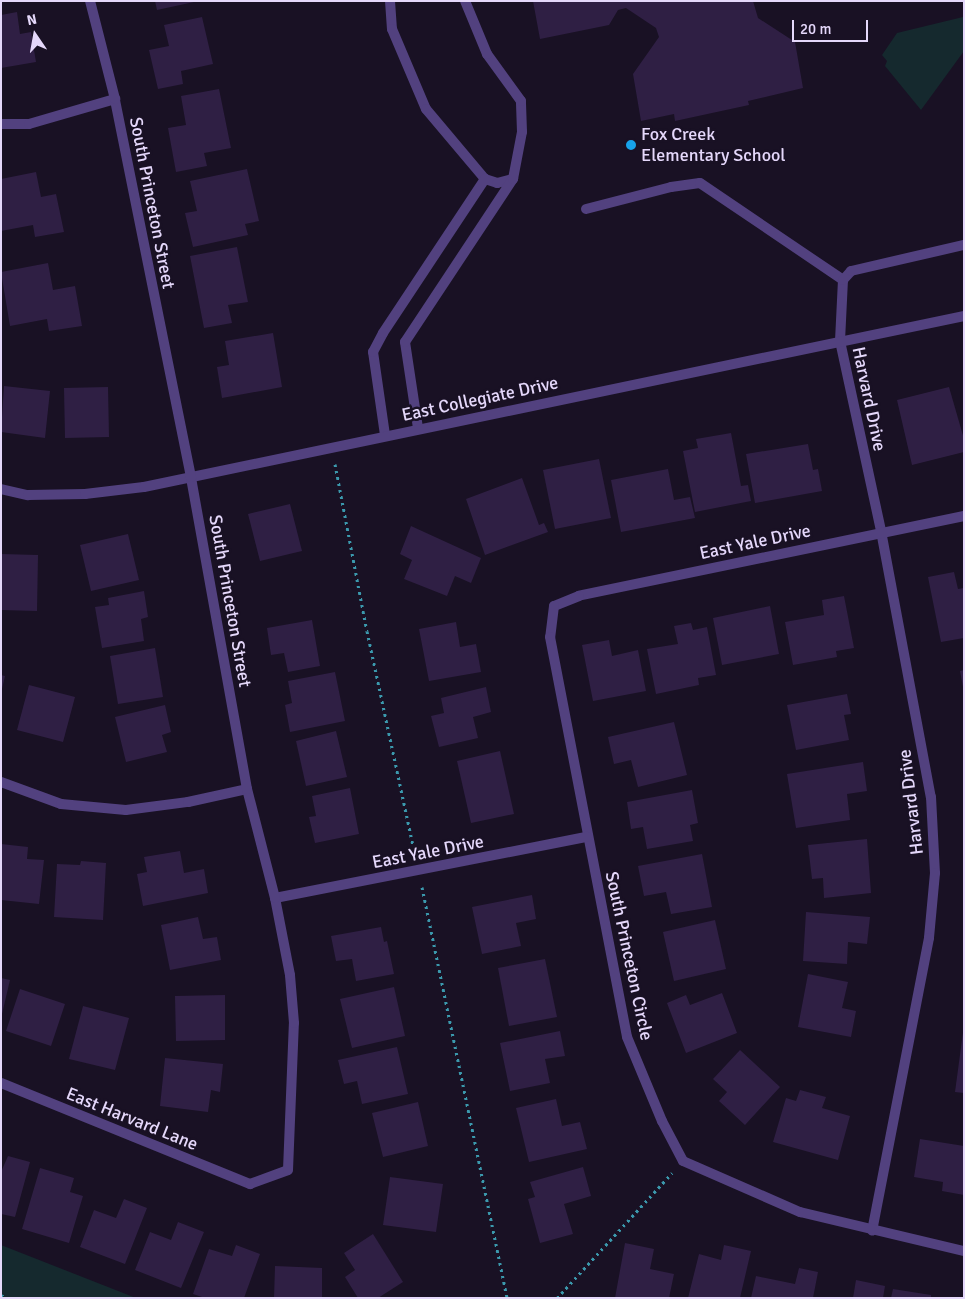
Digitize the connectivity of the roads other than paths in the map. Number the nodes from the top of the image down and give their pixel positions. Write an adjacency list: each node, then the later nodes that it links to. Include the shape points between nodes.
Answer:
1 (90, 1): 4 (street, South Princeton Street)
2 (390, 1): 6 (street, via 392,28 426,109)
3 (465, 1): 7 (street, via 487,54 521,101 522,132)
4 (115, 99): 5 (street, via 30,124); 15 (street, South Princeton Street)
5 (1, 124)
6 (486, 179): 7 (street, via 497,183); 14 (street, via 383,333 374,352)
7 (513, 179): 13 (street, via 405,342)
8 (586, 208): 10 (street, via 700,183)
9 (964, 245): 10 (street, via 851,271)
10 (843, 280): 12 (street, Harvard Drive)
11 (964, 316): 12 (street, East Collegiate Drive)
12 (840, 341): 13 (street, East Collegiate Drive); 18 (street, Harvard Drive)
13 (418, 428): 14 (street, East Collegiate Drive)
14 (385, 435): 15 (street, East Collegiate Drive)
15 (191, 477): 16 (street, East Collegiate Drive, via 85,494 28,495); 21 (street, South Princeton Street)
16 (1, 489)
17 (964, 516): 18 (street, East Yale Drive)
18 (882, 531): 19 (street, East Yale Drive, via 579,596); 26 (street, Harvard Drive, via 930,797 935,874 929,938)
19 (554, 606): 22 (street, South Princeton Circle, via 550,637)
20 (1, 782): 21 (street, via 61,804 126,810 188,802)
21 (247, 789): 23 (street, South Princeton Street)
22 (587, 837): 23 (street, East Yale Drive); 26 (street, South Princeton Circle, via 627,1037 662,1121 683,1160 800,1212)
23 (275, 898): 25 (street, South Princeton Street, via 290,975 294,1023 288,1170)
24 (1, 1083): 25 (street, East Harvard Lane)
25 (250, 1184)
26 (872, 1231): 27 (street)
27 (964, 1251)

